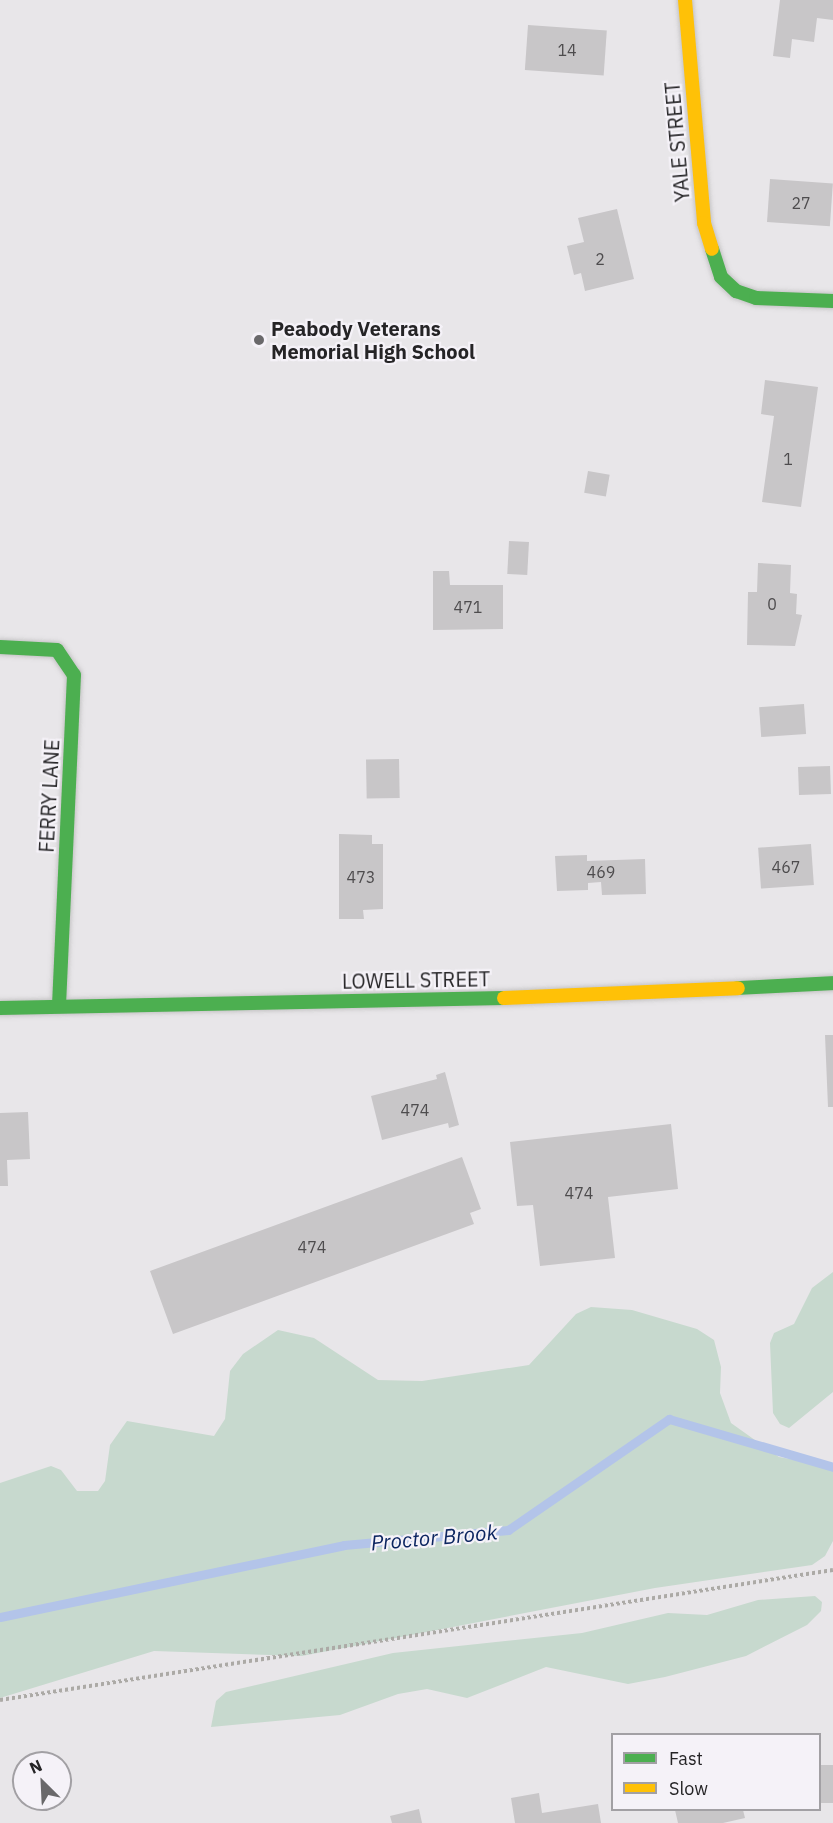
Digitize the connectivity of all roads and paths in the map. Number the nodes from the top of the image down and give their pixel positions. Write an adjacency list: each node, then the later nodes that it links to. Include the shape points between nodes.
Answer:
1 (685, 0): 2 (main road, YALE STREET, via 705,223 721,277 736,291 756,298)
2 (833, 301)
3 (0, 647): 5 (main road, FERRY LANE, via 57,650 74,675)
4 (833, 983): 5 (main road, LOWELL STREET, via 567,997)
5 (59, 1006): 6 (main road, LOWELL STREET)
6 (0, 1008)
7 (833, 1570): 8 (path)
8 (0, 1700)

